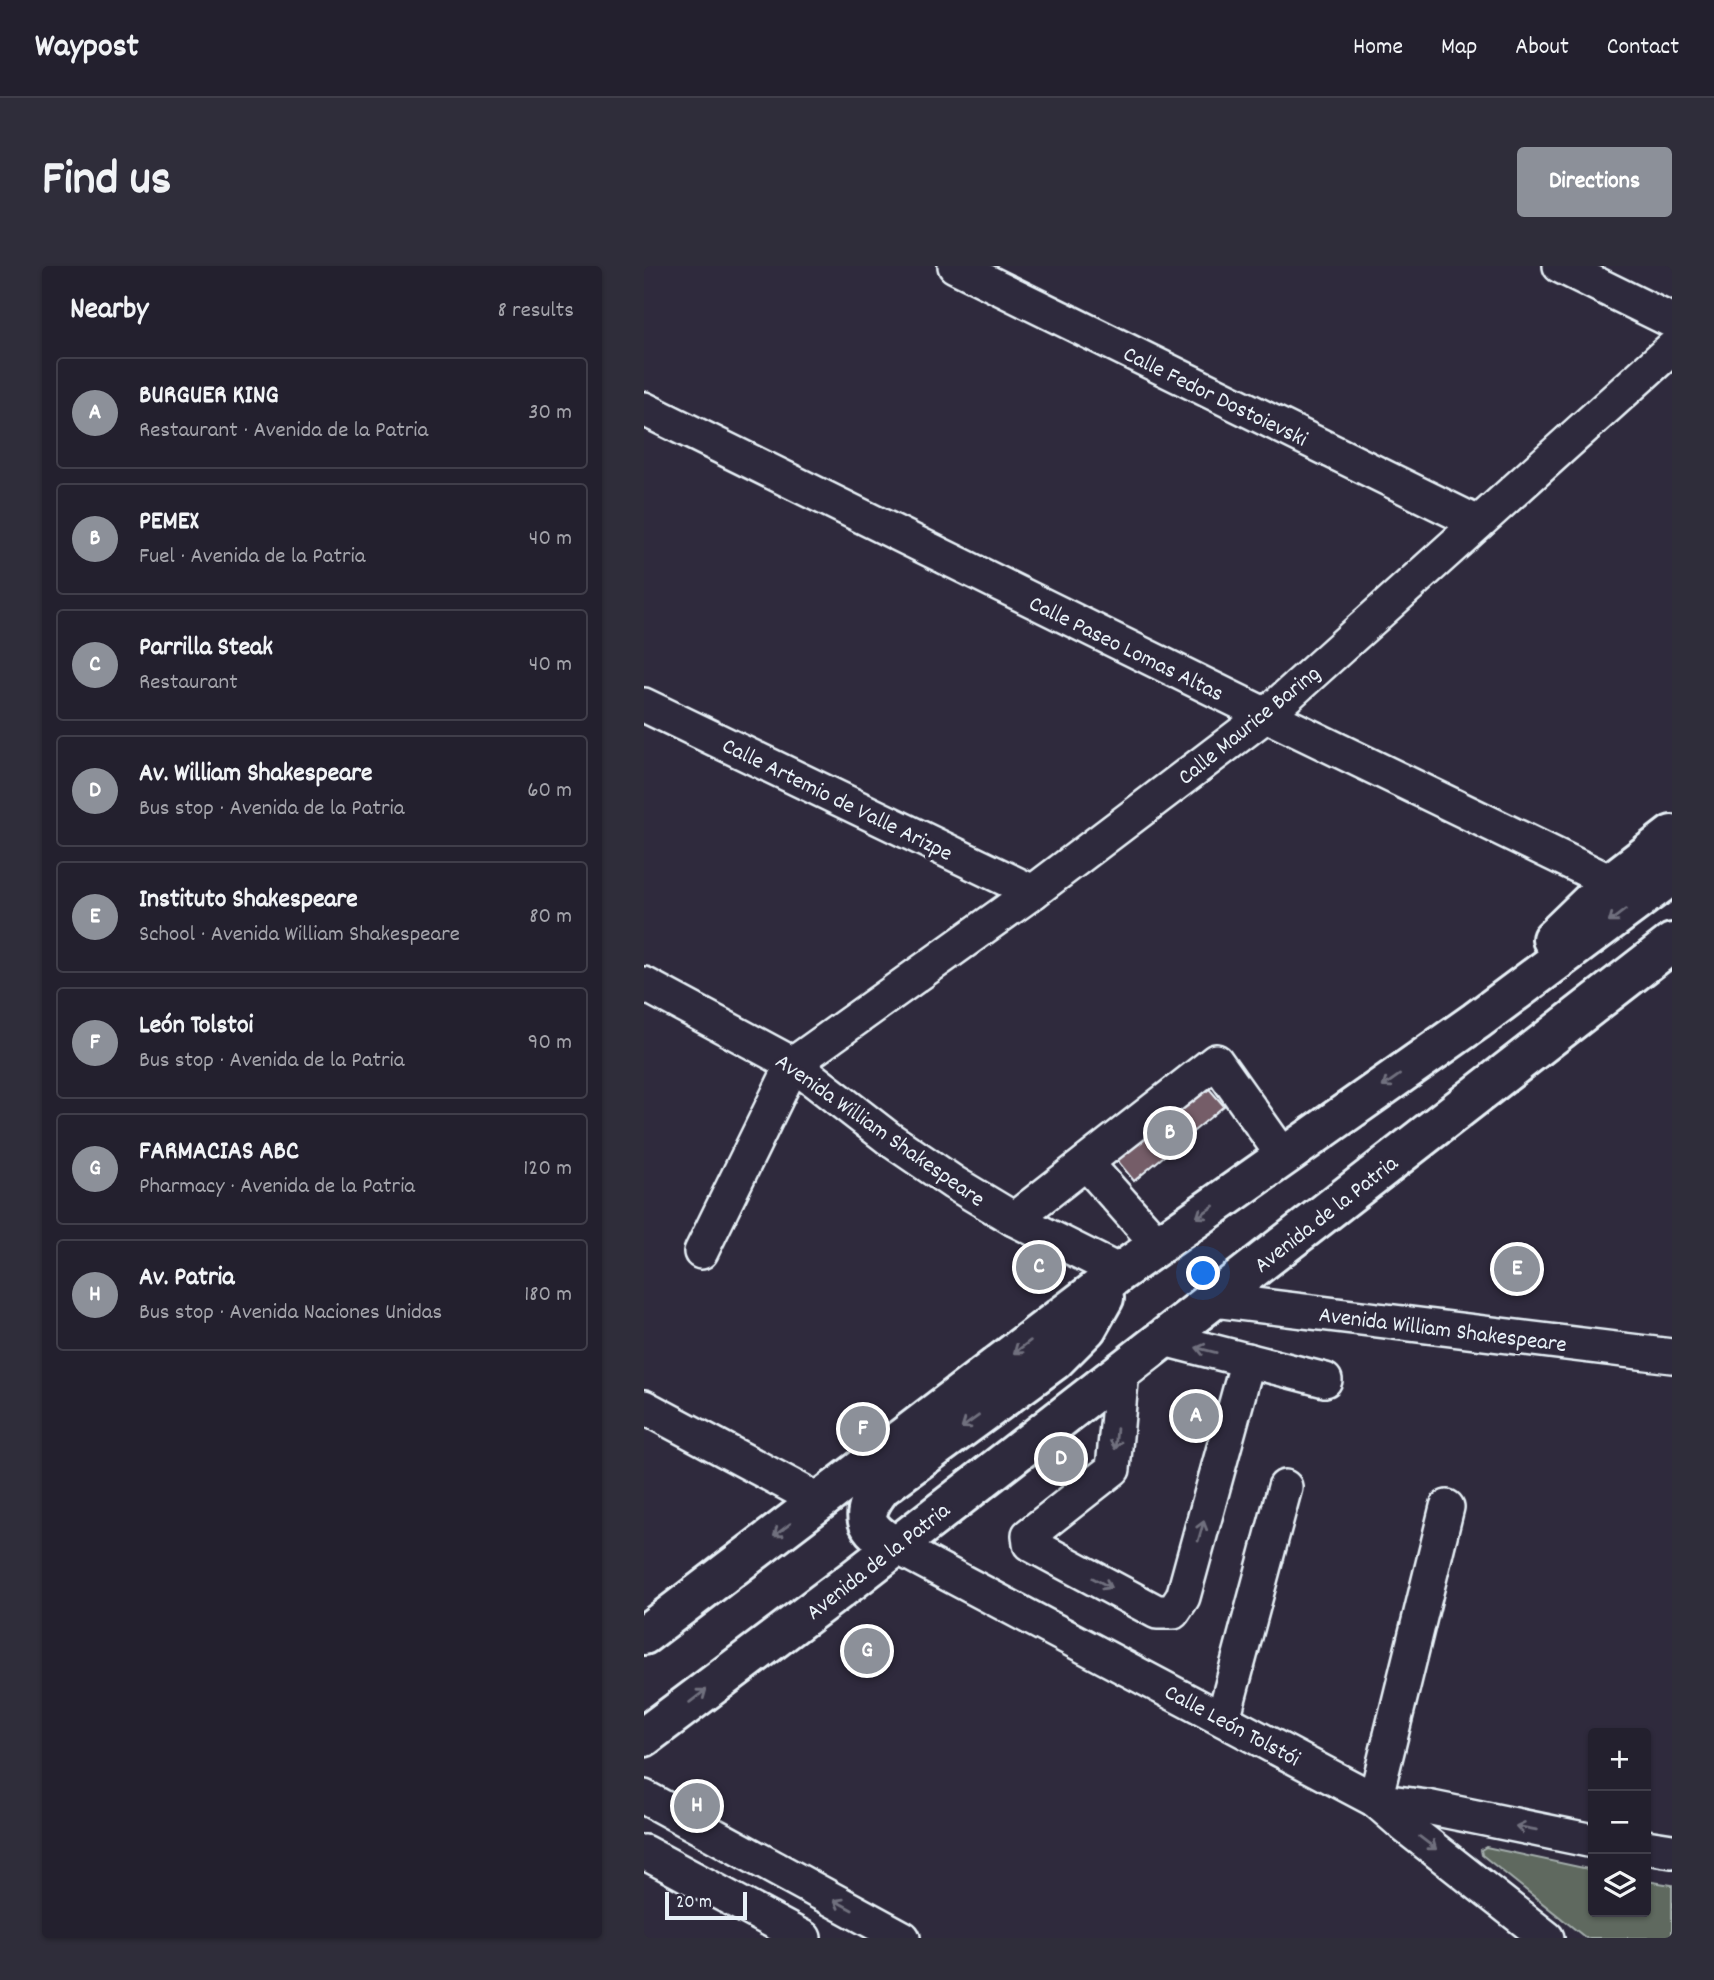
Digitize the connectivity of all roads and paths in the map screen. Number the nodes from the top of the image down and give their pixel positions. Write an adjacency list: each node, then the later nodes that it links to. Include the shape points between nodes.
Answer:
1 (955, 266): 6 (street, Calle Fedor Dostoievski)
2 (1560, 266): 3 (street)
3 (1672, 321)
4 (1672, 348): 6 (street, Calle Maurice Baring)
5 (644, 409): 8 (street, Calle Paseo Lomas Altas)
6 (1478, 523): 8 (street, Calle Maurice Baring)
7 (644, 705): 12 (street, Calle Artemio de Valle Arizpe)
8 (1266, 715): 11 (street, Calle Paseo Lomas Altas); 12 (street, Calle Maurice Baring)
9 (1672, 835): 11 (main road)
10 (1672, 875): 16 (main road, one-way to 16)
11 (1611, 882): 16 (main road)
12 (1033, 892): 17 (street, Calle Maurice Baring)
13 (1672, 943): 18 (main road, Avenida de la Patria)
14 (1672, 976): 18 (main road)
15 (644, 984): 17 (street, Avenida William Shakespeare)
16 (1446, 1042): 19 (main road, one-way to 19)
17 (793, 1064): 21 (street, Avenida William Shakespeare, via 891,1140); 23 (street)
18 (1483, 1090): 25 (main road, Avenida de la Patria)
19 (1284, 1157): 20 (street, via 1216,1061); 22 (main road, one-way to 22)
20 (1086, 1163): 21 (street); 22 (street)
21 (1014, 1219): 24 (street, Avenida William Shakespeare)
22 (1159, 1245): 24 (main road)
23 (701, 1252)
24 (1120, 1272): 33 (main road, one-way to 33); 35 (main road, one-way to 35, via 1087,1328 1054,1361 882,1487 872,1499 866,1512 868,1524)
25 (1214, 1300): 26 (main road, Avenida de la Patria); 27 (street, Avenida William Shakespeare)
26 (1164, 1339): 28 (street, one-way to 26); 29 (main road, Avenida de la Patria)
27 (1672, 1356)
28 (1248, 1360): 29 (street, one-way to 28, via 1113,1469 1029,1535 1030,1544 1157,1612 1173,1612 1183,1597); 30 (street)
29 (1122, 1371): 35 (main road, Avenida de la Patria)
30 (1325, 1380)
31 (644, 1407): 33 (street)
32 (1285, 1487): 37 (street)
33 (820, 1501): 36 (main road, one-way to 36)
34 (1447, 1507): 40 (street)
35 (895, 1546): 37 (street, Calle León Tolstói); 38 (main road, Avenida de la Patria, one-way to 35)
36 (644, 1635)
37 (1223, 1719): 40 (street, Calle León Tolstói)
38 (644, 1737)
39 (644, 1797): 46 (street, one-way to 39)
40 (1376, 1800): 41 (street, one-way to 40); 47 (street, Calle León Tolstói, one-way to 47)
41 (1588, 1839)
42 (1651, 1848): 43 (street)
43 (1672, 1851)
44 (644, 1852): 45 (street)
45 (791, 1935)
46 (903, 1938)
47 (1547, 1938)

